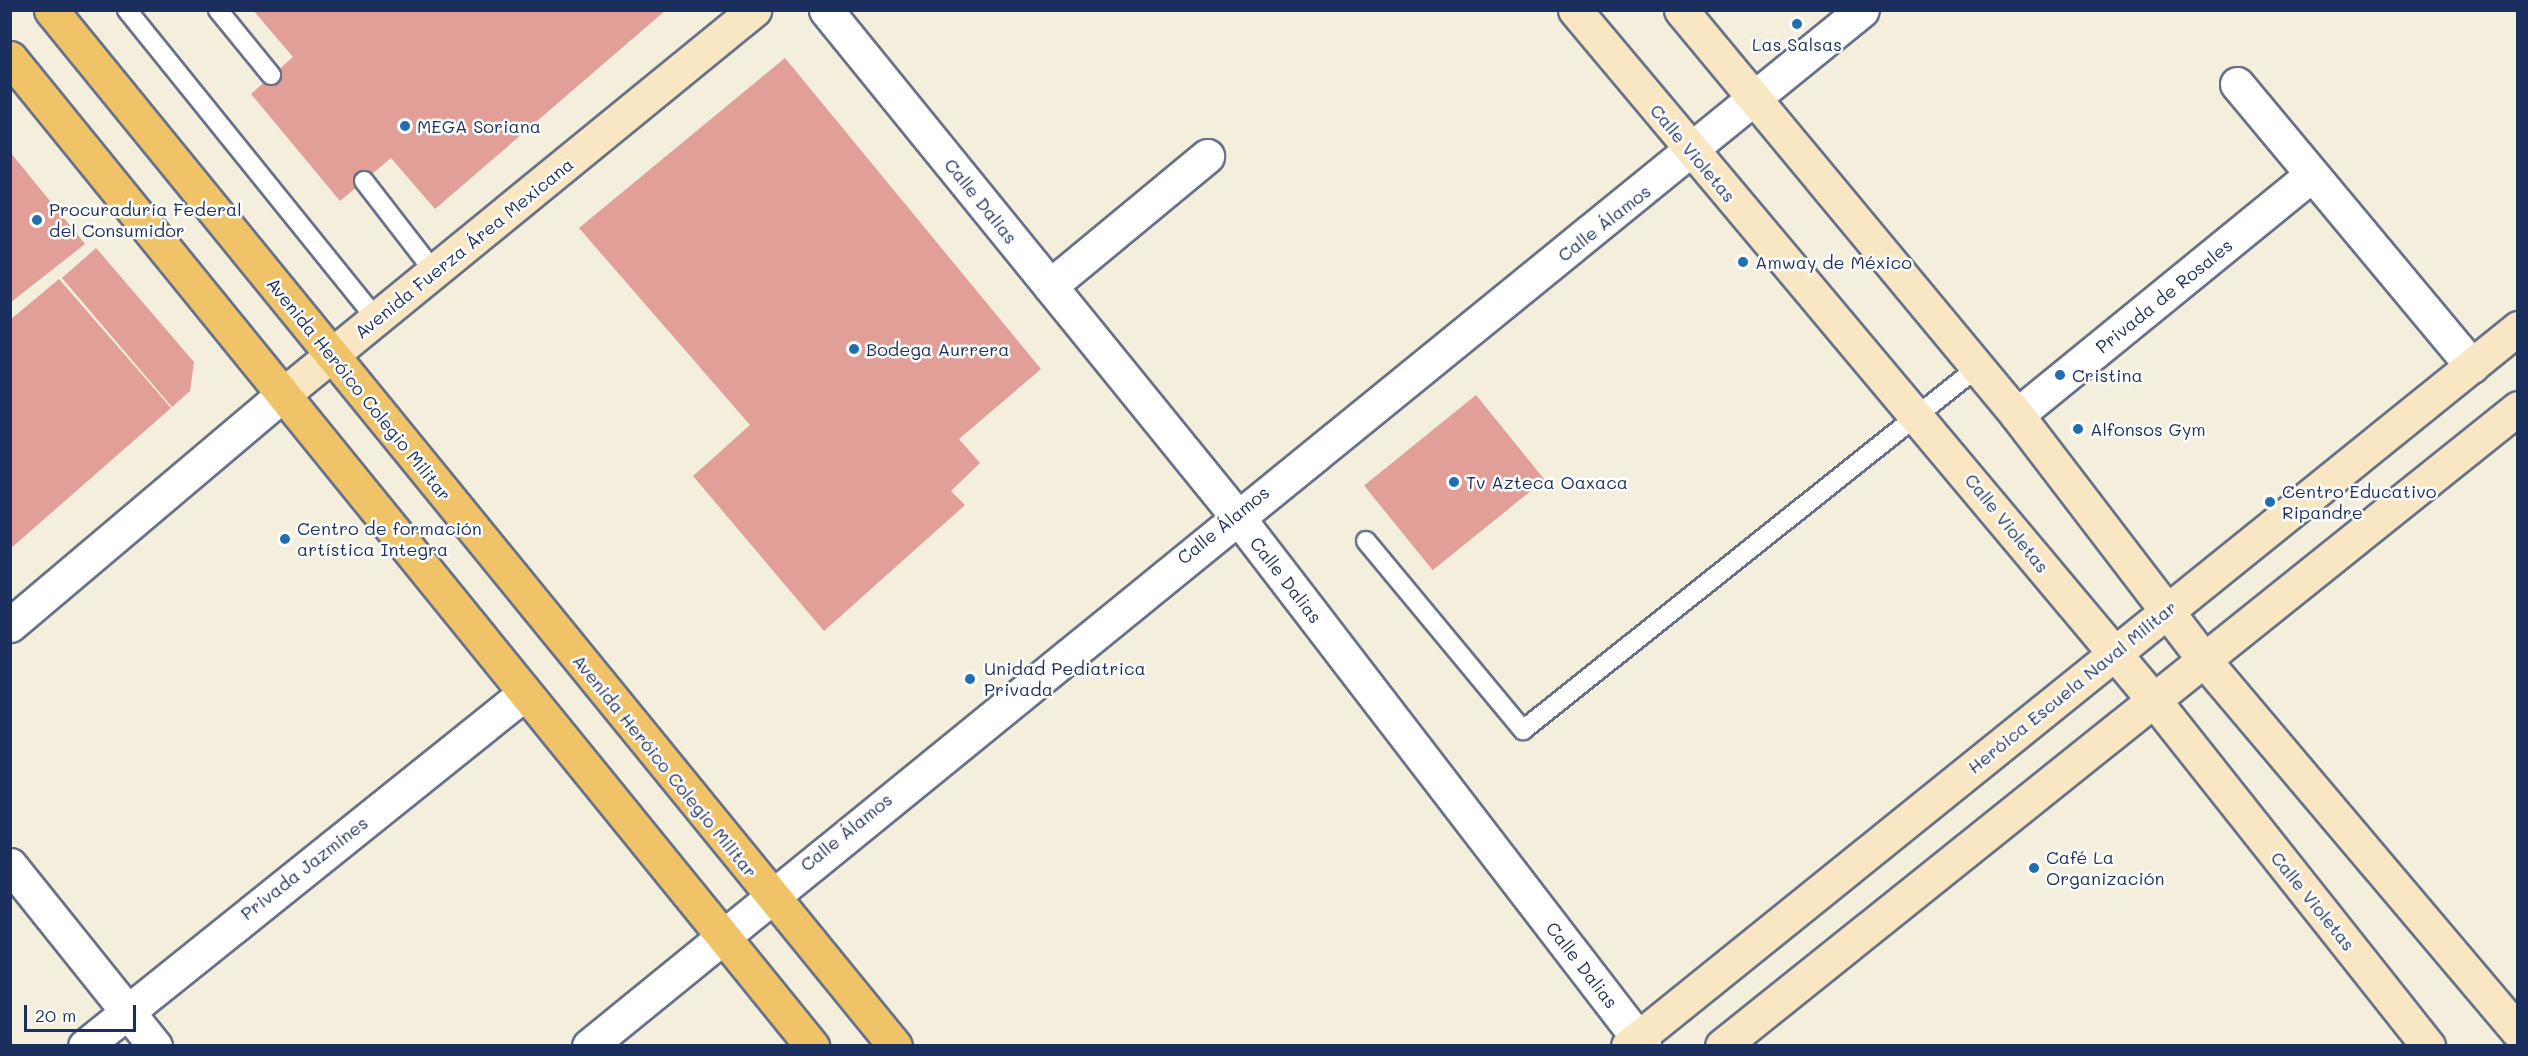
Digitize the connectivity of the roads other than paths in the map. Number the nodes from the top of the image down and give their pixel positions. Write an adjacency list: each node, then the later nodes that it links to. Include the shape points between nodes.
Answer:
1 (51, 10): 21 (main road, Avenida Heróico Colegio Militar)
2 (127, 10): 19 (lane)
3 (218, 10): 10 (lane)
4 (754, 10): 17 (street, Avenida Fuerza Área Mexicana)
5 (826, 10): 18 (street, Calle Dalias)
6 (1575, 10): 13 (street, Calle Violetas)
7 (1681, 10): 12 (street)
8 (1862, 10): 12 (street, Calle Álamos)
9 (10, 58): 24 (main road)
10 (271, 75)
11 (2237, 84): 15 (street)
12 (1755, 99): 13 (street, Calle Álamos); 23 (street)
13 (1693, 153): 27 (street, Calle Violetas); 28 (street, Calle Álamos)
14 (1207, 156): 18 (street)
15 (2310, 176): 22 (street); 26 (street, Privada de Rosales)
16 (364, 181): 17 (lane)
17 (435, 273): 19 (street, Avenida Fuerza Área Mexicana)
18 (1050, 286): 28 (street, Calle Dalias)
19 (377, 320): 21 (street, Avenida Fuerza Área Mexicana)
20 (2517, 328): 22 (street, Heróica Escuela Naval Militar)
21 (331, 355): 24 (street, Avenida Fuerza Área Mexicana); 37 (main road, Avenida Heróico Colegio Militar)
22 (2472, 366): 30 (street, Heróica Escuela Naval Militar)
23 (1977, 367): 26 (street); 27 (lane)
24 (285, 393): 31 (street, Avenida Fuerza Área Mexicana); 34 (main road)
25 (2517, 408): 33 (street)
26 (2018, 415): 30 (street)
27 (1919, 416): 29 (lane, via 1523,729); 32 (street, Calle Violetas)
28 (1236, 515): 37 (street, Calle Álamos); 41 (street, Calle Dalias)
29 (1366, 541)
30 (2168, 609): 32 (street, Heróica Escuela Naval Militar); 33 (street)
31 (10, 625)
32 (2114, 653): 35 (street, Calle Violetas); 41 (street, Heróica Escuela Naval Militar)
33 (2204, 660): 35 (street); 40 (street)
34 (525, 693): 38 (main road); 39 (street, Privada Jazmines)
35 (2153, 699): 47 (street); 48 (street, Calle Violetas)
36 (10, 865): 39 (street)
37 (769, 895): 38 (street, Calle Álamos); 46 (main road, Avenida Heróico Colegio Militar)
38 (722, 936): 44 (street, Calle Álamos); 45 (main road)
39 (126, 1009): 42 (street, Privada Jazmines); 43 (street)
40 (2517, 1031)
41 (1637, 1043)
42 (85, 1046)
43 (155, 1046)
44 (589, 1046)
45 (812, 1046)
46 (895, 1046)
47 (1722, 1046)
48 (2428, 1046)

